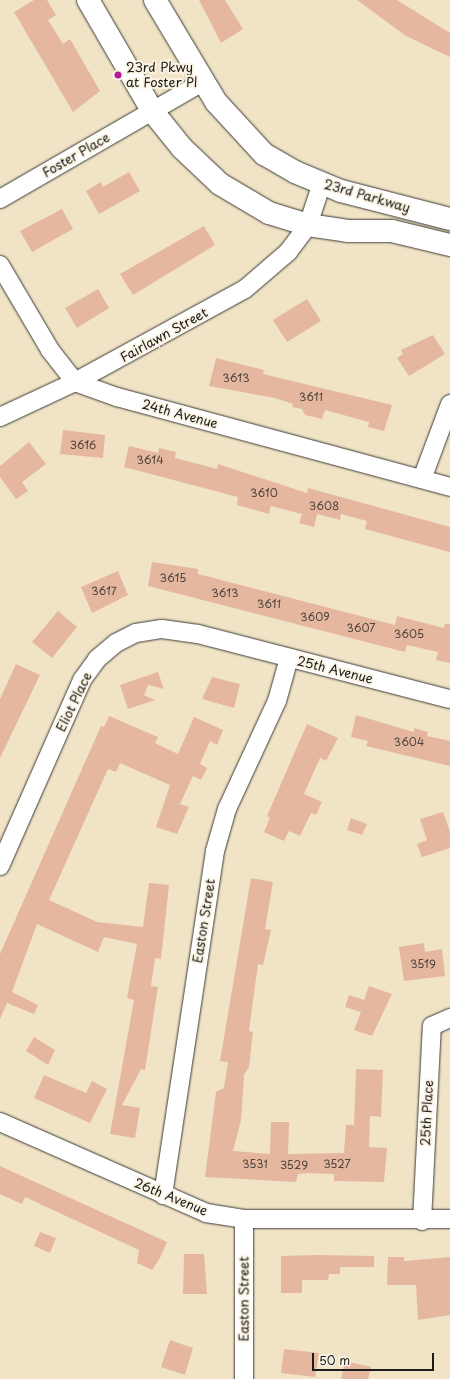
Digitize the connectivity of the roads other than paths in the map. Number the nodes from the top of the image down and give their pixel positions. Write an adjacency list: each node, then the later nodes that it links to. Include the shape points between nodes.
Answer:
1 (88, 0): 4 (street, 23rd Parkway)
2 (155, 0): 3 (street, 23rd Parkway)
3 (203, 82): 4 (street, Foster Place); 5 (street, 23rd Parkway, via 234,124 264,154)
4 (153, 112): 6 (street, Foster Place); 8 (street, 23rd Parkway, via 182,148 220,184 269,213)
5 (322, 183): 7 (street, 23rd Parkway); 8 (street, Fairlawn Street)
6 (0, 199)
7 (450, 219)
8 (308, 225): 9 (street, 23rd Parkway, via 348,231 392,231); 11 (street, Fairlawn Street, via 288,252 245,289)
9 (450, 245)
10 (0, 265): 11 (street, via 50,350)
11 (75, 382): 13 (street, Fairlawn Street); 14 (street, 24th Avenue, via 117,397)
12 (450, 404): 14 (street)
13 (0, 417)
14 (422, 479): 15 (street, 24th Avenue)
15 (450, 486)
16 (220, 640): 17 (street, 25th Avenue); 19 (street, Eliot Place, via 162,629 136,633 116,643 97,659 82,680)
17 (289, 658): 18 (street, 25th Avenue); 22 (street, Easton Street, via 278,701 227,809 215,851)
18 (450, 700)
19 (0, 866)
20 (450, 1018): 25 (street, 25th Place, via 432,1026)
21 (0, 1122): 22 (street, 26th Avenue)
22 (163, 1195): 23 (street, 26th Avenue, via 206,1212)
23 (244, 1219): 25 (street, 26th Avenue); 26 (street, Easton Street)
24 (450, 1219): 25 (street, 26th Avenue)
25 (422, 1221)
26 (244, 1379)

